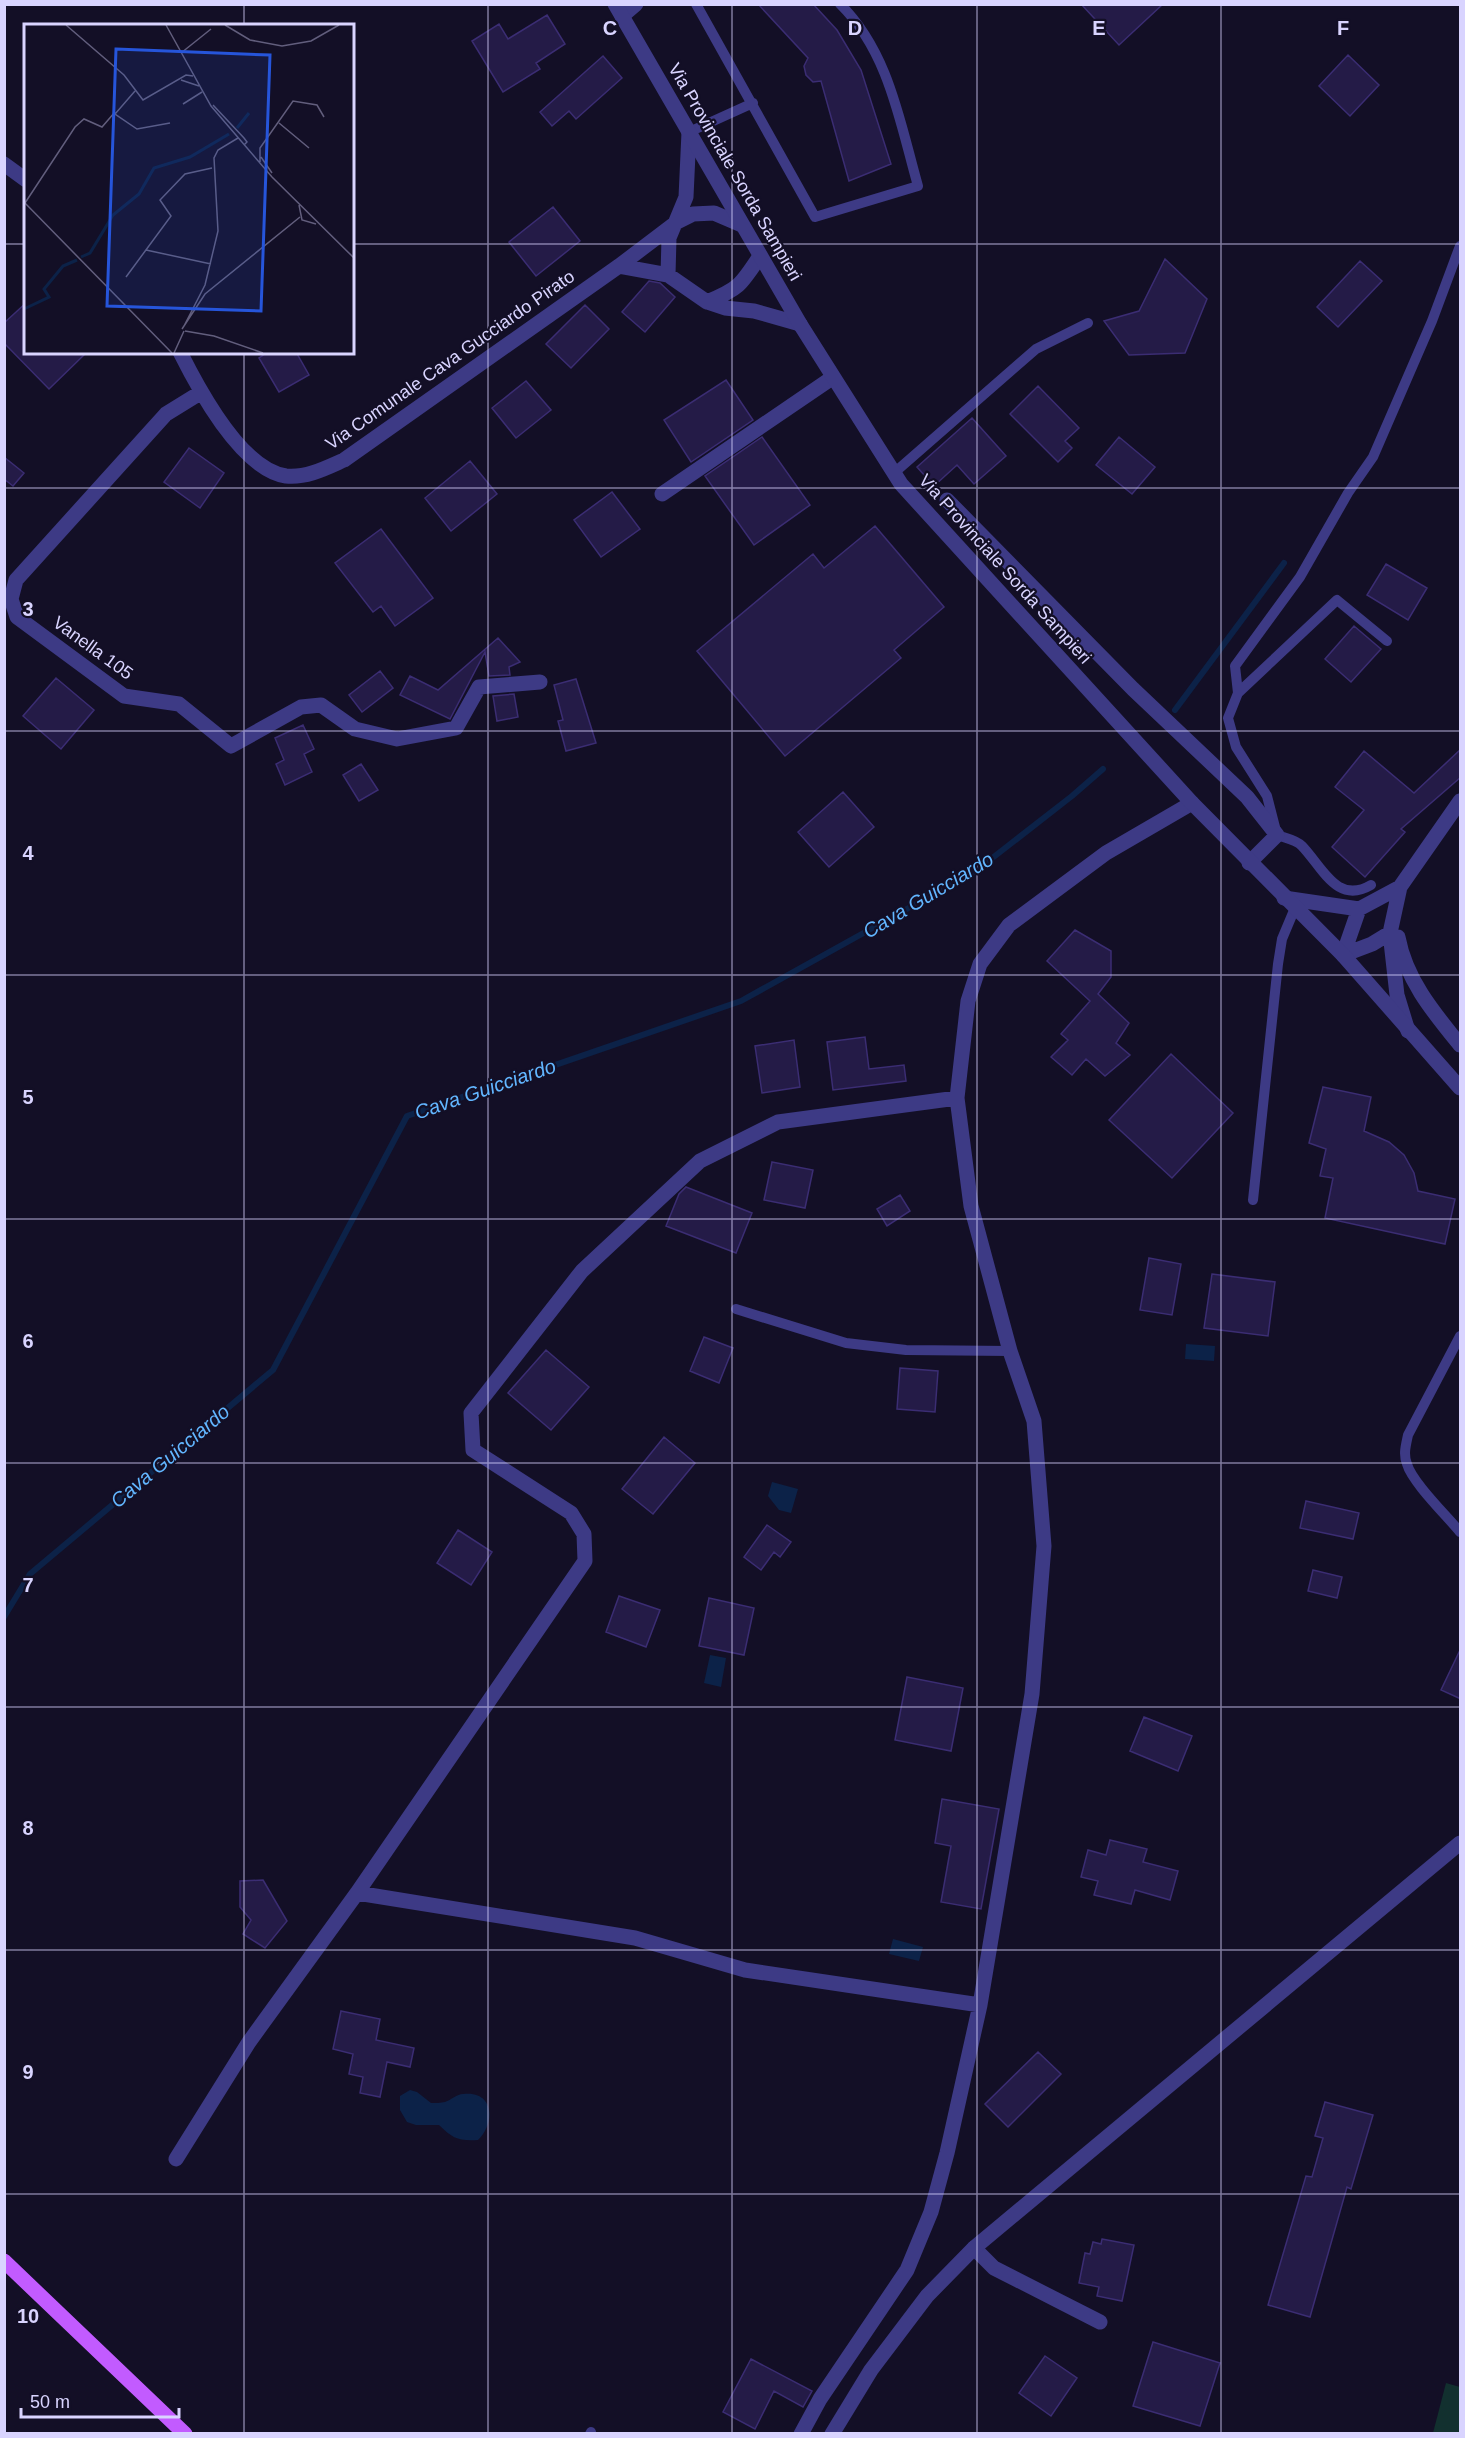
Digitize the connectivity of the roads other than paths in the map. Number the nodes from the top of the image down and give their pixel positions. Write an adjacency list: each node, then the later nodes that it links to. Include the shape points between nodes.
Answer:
1 (636, 4): 4 (street)
2 (696, 4): 5 (lane)
3 (840, 4): 5 (lane, via 855,19 883,67 918,186 815,217)
4 (619, 10): 6 (street, Via Provinciale Sorda Sampieri)
5 (753, 103): 6 (lane)
6 (689, 132): 9 (street, via 686,197); 10 (street, Via Provinciale Sorda Sampieri)
7 (4, 164): 8 (street)
8 (24, 179)
9 (677, 222): 10 (street, via 693,214 714,213); 13 (street, Via Comunale Cava Gucciardo Pirato); 14 (street, via 669,238)
10 (742, 225): 12 (street, Via Provinciale Sorda Sampieri)
11 (1461, 246): 27 (lane, via 1373,457 1300,577 1235,666)
12 (760, 256): 15 (street, via 733,291); 17 (street, Via Provinciale Sorda Sampieri)
13 (619, 266): 14 (street); 20 (street, Via Comunale Cava Gucciardo Pirato, via 344,460 302,476 274,472 258,461 234,439)
14 (668, 275): 15 (street)
15 (707, 302): 17 (street)
16 (1089, 323): 21 (lane, via 1036,349)
17 (800, 324): 19 (street, Via Provinciale Sorda Sampieri)
18 (181, 354): 20 (street, Via Comunale Cava Gucciardo Pirato)
19 (832, 378): 21 (street, Via Provinciale Sorda Sampieri); 22 (street)
20 (200, 393): 24 (street, Vanella 105, via 166,414 15,580)
21 (894, 473): 29 (street, Via Provinciale Sorda Sampieri, via 919,506)
22 (662, 494)
23 (947, 500): 30 (street, via 1133,689 1248,797)
24 (8, 601): 26 (street, Vanella 105, via 17,617 124,696 178,704 231,746 301,707 321,705 355,729 398,739 456,728 479,687)
25 (1387, 641): 27 (lane, via 1337,600)
26 (540, 682)
27 (1238, 693): 30 (lane, via 1228,718 1236,747 1267,796)
28 (1461, 801): 33 (street)
29 (1192, 803): 31 (street, Via Provinciale Sorda Sampieri); 42 (street, via 1106,853 1009,925 980,964 968,1001)
30 (1277, 835): 31 (street); 32 (lane, via 1301,844 1334,884 1345,891 1360,891)
31 (1249, 863): 34 (street, Via Provinciale Sorda Sampieri)
32 (1371, 885)
33 (1400, 887): 35 (street); 36 (street)
34 (1289, 903): 35 (street); 38 (street, Via Provinciale Sorda Sampieri); 43 (lane, via 1278,964)
35 (1359, 909): 38 (street)
36 (1394, 914): 37 (street); 40 (street, via 1407,968 1433,1013)
37 (1390, 933): 38 (street); 39 (street, via 1397,995)
38 (1342, 956): 39 (street, Via Provinciale Sorda Sampieri)
39 (1408, 1031): 41 (street, Via Provinciale Sorda Sampieri)
40 (1461, 1045)
41 (1461, 1088)
42 (957, 1098): 46 (street, via 971,1206); 49 (street, via 778,1122 700,1161 582,1271 471,1413 473,1450 571,1513 585,1534 585,1560)
43 (1253, 1200)
44 (736, 1309): 46 (lane, via 846,1342 906,1350)
45 (1461, 1336): 47 (lane, via 1408,1435 1405,1452 1412,1473)
46 (1010, 1351): 50 (street, via 1034,1420 1044,1546 1032,1694)
47 (1461, 1532)
48 (1461, 1844): 52 (street)
49 (357, 1893): 50 (street, via 635,1938 745,1970); 51 (street, via 249,2042)
50 (980, 2005): 56 (street, via 931,2212 907,2270)
51 (176, 2159)
52 (974, 2248): 54 (street, via 993,2268); 57 (street, via 927,2296 871,2370)
53 (4, 2261): 55 (main road)
54 (1100, 2322)
55 (185, 2433)
56 (801, 2433)
57 (832, 2433)

